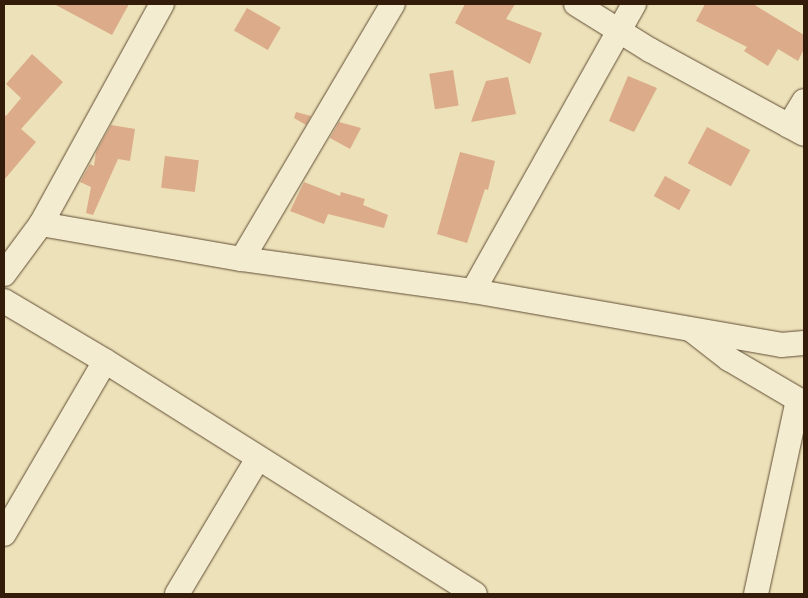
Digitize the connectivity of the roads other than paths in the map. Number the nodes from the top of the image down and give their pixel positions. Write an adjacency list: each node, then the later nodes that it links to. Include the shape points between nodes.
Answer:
1 (162, 4): 8 (street)
2 (393, 4): 9 (street)
3 (576, 4): 5 (street)
4 (634, 4): 5 (street)
5 (619, 31): 7 (street); 11 (street)
6 (804, 101): 7 (street)
7 (797, 130)
8 (41, 224): 9 (street); 10 (street)
9 (242, 259): 11 (street)
10 (4, 274)
11 (473, 292): 13 (street)
12 (4, 302): 15 (street)
13 (690, 329): 14 (street, via 781,345); 16 (street, via 729,359)
14 (804, 343)
15 (105, 361): 17 (street); 18 (street)
16 (801, 402): 21 (street)
17 (258, 458): 19 (street); 20 (street)
18 (4, 534)
19 (464, 593)
20 (177, 594)
21 (756, 594)

